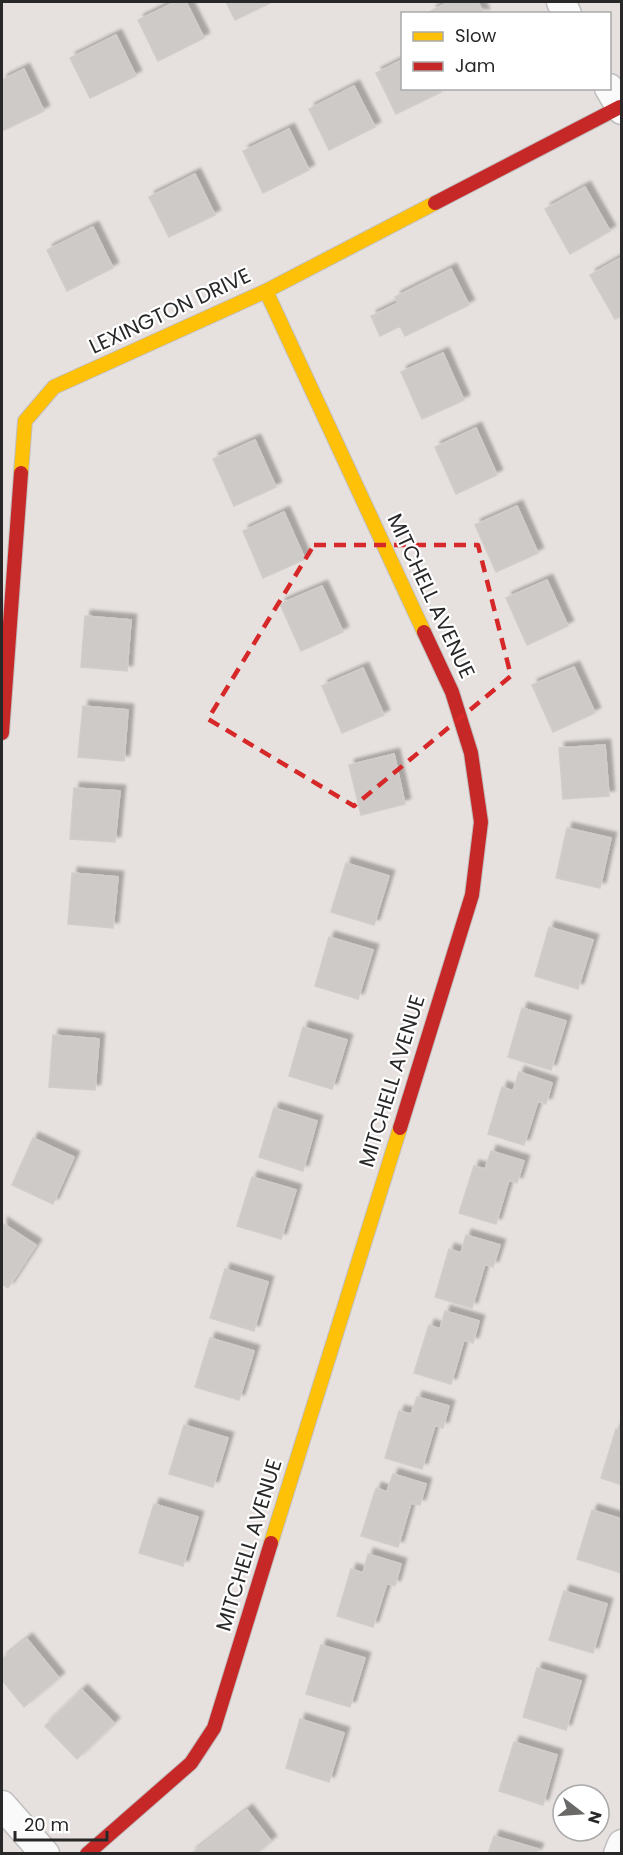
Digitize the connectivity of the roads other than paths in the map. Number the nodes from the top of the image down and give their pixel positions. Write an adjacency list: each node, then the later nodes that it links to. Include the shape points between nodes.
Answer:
1 (617, 102): 2 (street, LEXINGTON DRIVE)
2 (266, 291): 3 (street, LEXINGTON DRIVE, via 54,387 25,421); 7 (street, MITCHELL AVENUE, via 452,692 471,753 481,822 472,895 214,1728 191,1763)
3 (2, 733)
4 (2, 1805): 6 (street)
5 (621, 1844): 8 (street)
6 (45, 1854)
7 (87, 1854)
8 (618, 1854)

